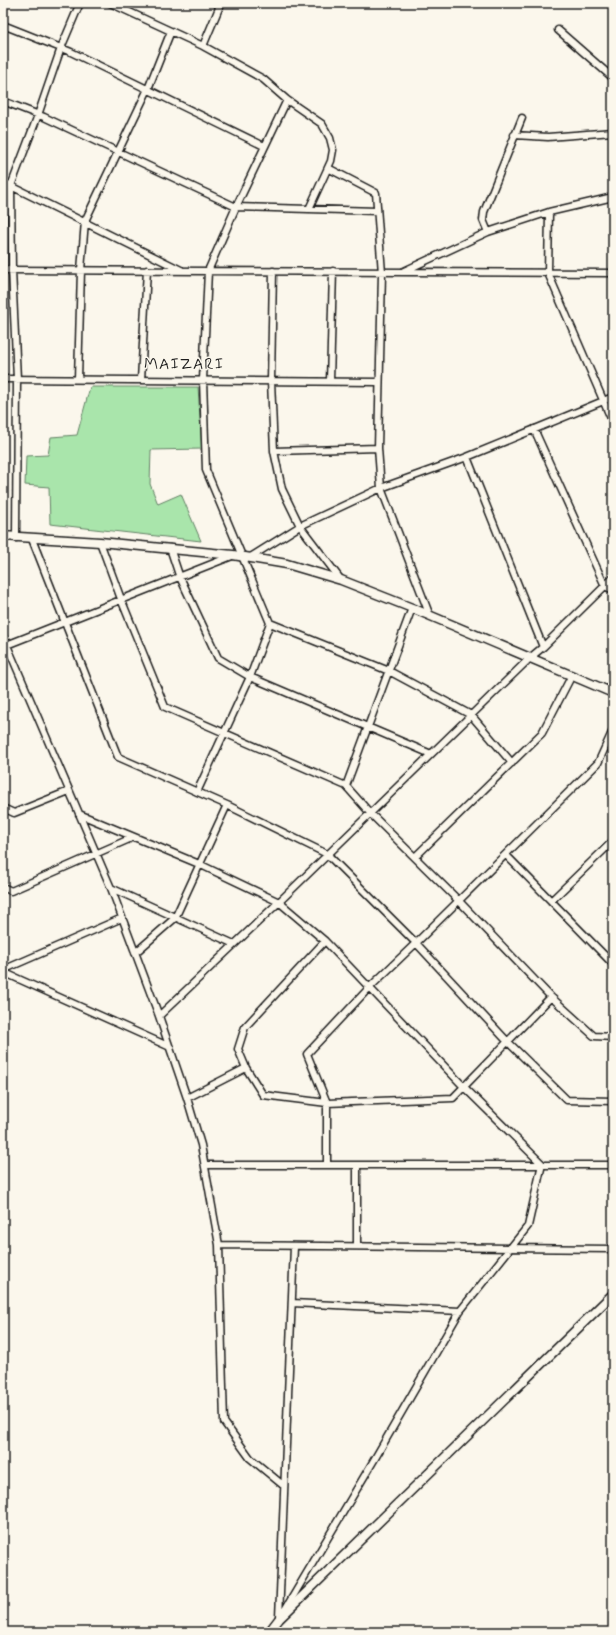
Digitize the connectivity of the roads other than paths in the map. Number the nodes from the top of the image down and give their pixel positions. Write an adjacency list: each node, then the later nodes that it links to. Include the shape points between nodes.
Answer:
1 (80, 3): 8 (street)
2 (110, 3): 6 (street)
3 (216, 3): 7 (street, via 219,8)
4 (3, 25): 8 (street)
5 (558, 30): 9 (street)
6 (171, 31): 7 (street); 10 (street)
7 (203, 46): 11 (street, via 263,79)
8 (61, 48): 10 (street); 13 (street)
9 (613, 78)
10 (148, 90): 17 (street); 18 (street)
11 (287, 100): 17 (street); 19 (street, via 322,124 333,150)
12 (3, 101): 13 (street)
13 (38, 115): 18 (street); 21 (street)
14 (522, 118): 16 (street)
15 (613, 132): 16 (street, via 548,137)
16 (514, 136): 28 (street, via 484,212 483,220)
17 (264, 146): 23 (street)
18 (118, 152): 23 (street); 27 (street)
19 (328, 168): 24 (street); 25 (street, via 376,193)
20 (3, 182): 21 (street)
21 (11, 186): 27 (street); 30 (street)
22 (613, 197): 26 (street)
23 (236, 207): 24 (street); 34 (street)
24 (309, 209): 25 (street)
25 (377, 210): 38 (street)
26 (549, 212): 28 (street); 39 (street)
27 (85, 222): 31 (street); 33 (street)
28 (488, 232): 37 (street)
29 (3, 270): 30 (street)
30 (12, 270): 31 (street); 42 (street)
31 (81, 270): 32 (street); 43 (street)
32 (147, 270): 33 (street); 44 (street)
33 (182, 271): 34 (street)
34 (208, 271): 35 (street); 45 (street)
35 (273, 271): 36 (street); 46 (street)
36 (333, 271): 38 (street); 47 (street)
37 (403, 272): 38 (street); 39 (street)
38 (382, 273): 48 (street)
39 (548, 273): 40 (street); 50 (street)
40 (613, 273)
41 (3, 379): 42 (street)
42 (17, 379): 43 (street); 59 (street)
43 (78, 379): 44 (street)
44 (140, 380): 45 (street)
45 (203, 380): 46 (street); 63 (street, via 206,470)
46 (270, 381): 47 (street); 54 (street)
47 (330, 381): 48 (street)
48 (379, 382): 53 (street)
49 (613, 397): 50 (street)
50 (603, 400): 51 (street); 52 (street)
51 (613, 422)
52 (534, 429): 55 (street); 67 (street)
53 (378, 448): 54 (street); 56 (street)
54 (274, 451): 57 (street, via 282,489)
55 (468, 457): 56 (street); 76 (street)
56 (381, 488): 57 (street); 71 (street)
57 (300, 526): 63 (street); 66 (street)
58 (3, 536): 59 (main road)
59 (16, 538): 60 (main road)
60 (32, 539): 61 (main road); 72 (street)
61 (100, 542): 62 (main road); 69 (street)
62 (170, 548): 63 (main road); 64 (street)
63 (241, 556): 64 (street); 66 (main road, via 286,564); 73 (street)
64 (179, 575): 69 (street); 81 (street, via 218,658)
65 (613, 578): 67 (street)
66 (341, 580): 70 (main road)
67 (605, 586): 68 (street); 76 (street)
68 (613, 590)
69 (121, 599): 72 (street); 86 (street, via 165,707)
70 (412, 608): 71 (main road); 79 (street)
71 (430, 616): 78 (main road)
72 (64, 622): 75 (street); 91 (street, via 118,757)
73 (270, 623): 79 (street); 81 (street)
74 (3, 636): 75 (street)
75 (5, 645): 77 (street); 90 (street)
76 (543, 647): 78 (street)
77 (3, 654)
78 (531, 657): 80 (main road); 83 (street)
79 (389, 671): 83 (street); 84 (street)
80 (572, 675): 82 (main road); 88 (street, via 542,733)
81 (250, 677): 84 (street); 86 (street)
82 (613, 693)
83 (471, 715): 87 (street); 88 (street)
84 (369, 726): 87 (street); 89 (street)
85 (613, 730): 100 (street, via 598,763)
86 (225, 733): 89 (street); 91 (street)
87 (431, 754): 94 (street)
88 (512, 763): 101 (street)
89 (346, 786): 94 (street)
90 (69, 791): 93 (street, via 14,813); 95 (street)
91 (197, 792): 92 (street)
92 (227, 805): 99 (street); 102 (street)
93 (3, 808)
94 (370, 813): 99 (street); 101 (street)
95 (79, 814): 96 (street); 98 (street)
96 (134, 837): 98 (street); 102 (street)
97 (613, 841): 106 (street)
98 (96, 854): 103 (street, via 11,891); 104 (street)
99 (327, 854): 107 (street); 111 (street)
100 (506, 855): 105 (street); 106 (street)
101 (415, 857): 105 (street)
102 (199, 864): 107 (street); 109 (street)
103 (3, 887)
104 (111, 888): 108 (street); 109 (street)
105 (459, 901): 111 (street); 117 (street)
106 (551, 901): 114 (street)
107 (279, 902): 110 (street); 112 (street)
108 (122, 918): 113 (street); 115 (street)
109 (175, 918): 112 (street); 113 (street)
110 (325, 941): 116 (street); 122 (street, via 245,1027 238,1049)
111 (416, 943): 116 (street); 120 (street)
112 (234, 944): 118 (street)
113 (135, 953): 118 (street)
114 (613, 964)
115 (3, 971): 121 (street)
116 (369, 988): 123 (street); 126 (street, via 307,1054)
117 (551, 997): 119 (street, via 594,1036); 120 (street)
118 (159, 1016): 121 (street)
119 (613, 1037)
120 (507, 1041): 123 (street); 125 (street, via 567,1100)
121 (170, 1047): 124 (street)
122 (246, 1068): 124 (street); 126 (street, via 263,1095)
123 (464, 1088): 126 (street, via 453,1098); 127 (street)
124 (187, 1098): 128 (street)
125 (613, 1101)
126 (327, 1103): 129 (street)
127 (542, 1164): 130 (street); 131 (street); 135 (street, via 528,1226)
128 (205, 1165): 129 (street); 132 (street)
129 (327, 1165): 130 (street)
130 (357, 1165): 134 (street)
131 (613, 1165)
132 (219, 1245): 133 (street); 140 (street, via 224,1422 250,1458)
133 (294, 1246): 134 (street); 138 (street)
134 (357, 1246): 135 (street)
135 (511, 1248): 136 (street); 139 (street)
136 (613, 1249)
137 (613, 1294): 141 (main road)
138 (292, 1303): 139 (street); 140 (street)
139 (460, 1311): 141 (street)
140 (284, 1486): 141 (street)
141 (279, 1619): 142 (main road)
142 (269, 1632)

